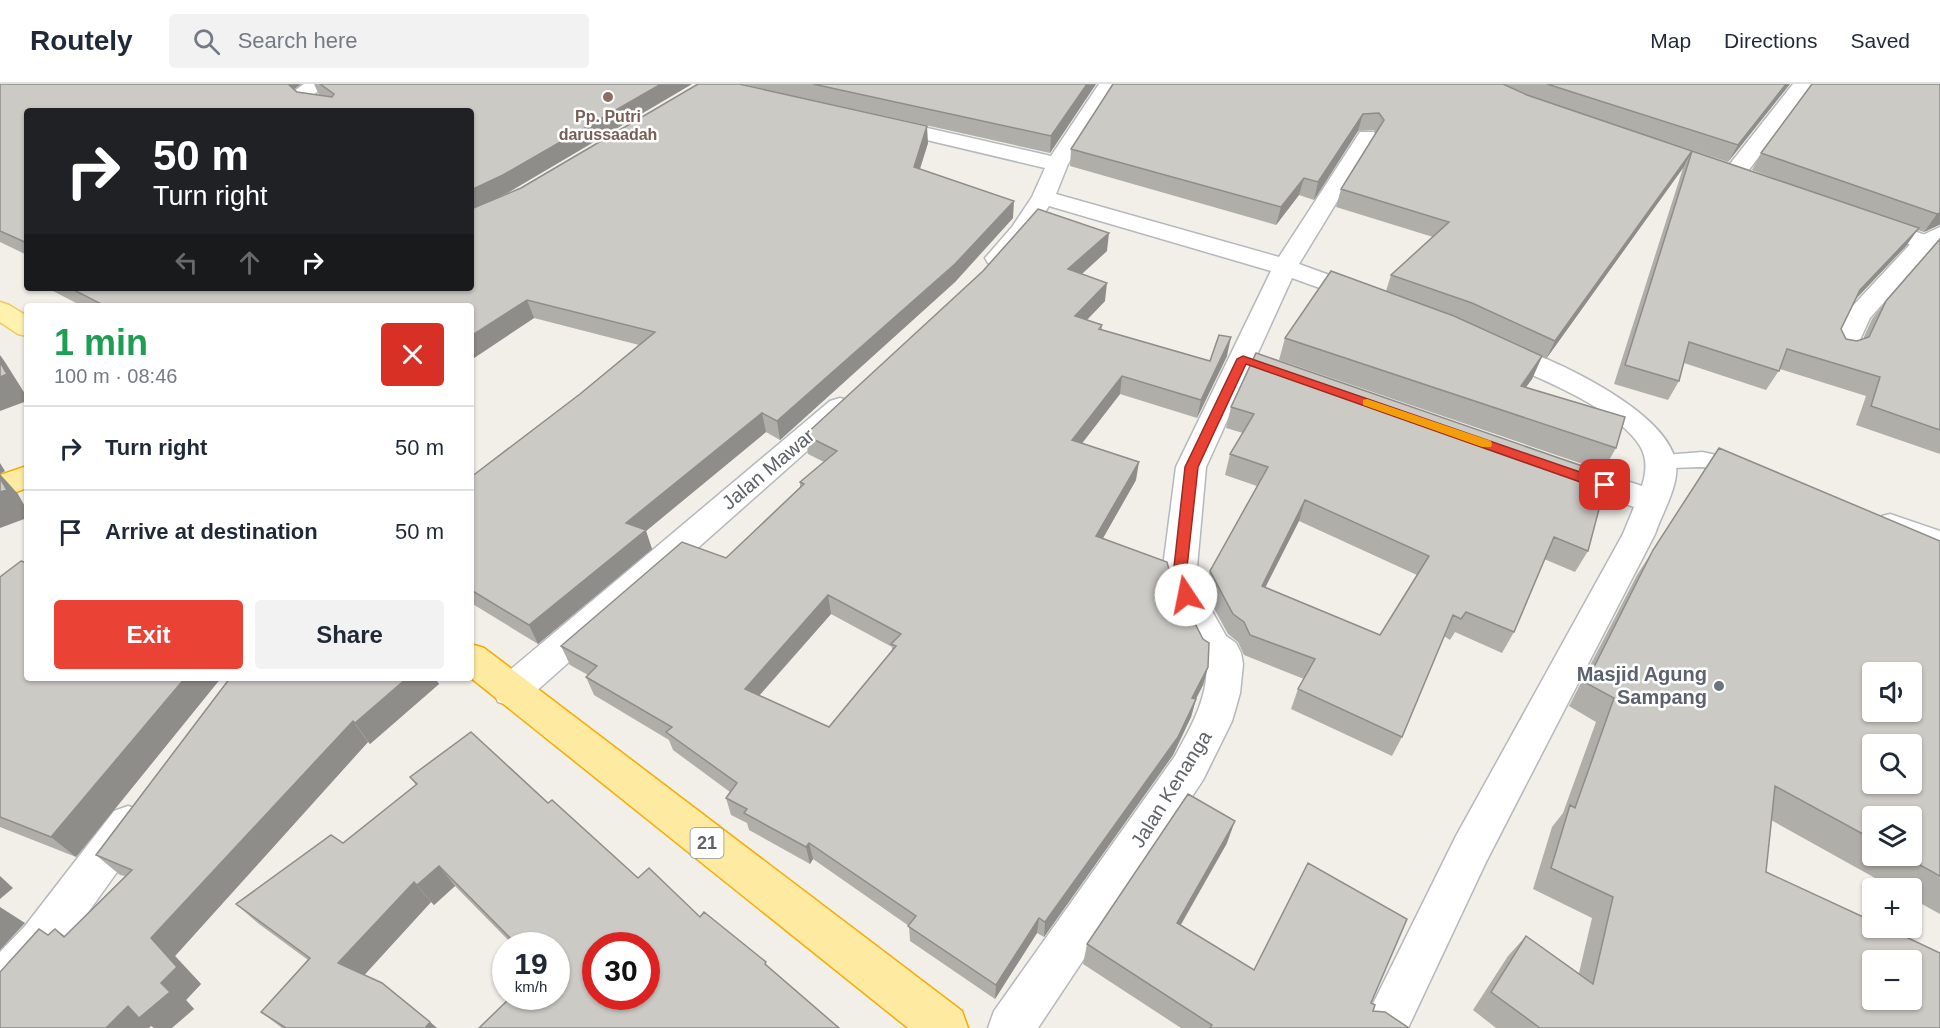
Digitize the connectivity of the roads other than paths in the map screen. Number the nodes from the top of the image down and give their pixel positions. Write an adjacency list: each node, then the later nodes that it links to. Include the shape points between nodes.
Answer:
1 (319, 84): 4 (street, via 300,94)
2 (1109, 84): 7 (street)
3 (1804, 84): 9 (street)
4 (324, 108)
5 (861, 120): 7 (street)
6 (1367, 136): 14 (street)
7 (1057, 164): 11 (street)
8 (1711, 166): 9 (street)
9 (1734, 174): 10 (street)
10 (1756, 182)
11 (1043, 197): 14 (street); 15 (street, via 1020,231)
12 (1846, 214): 13 (street)
13 (1935, 242): 20 (street, via 1858,316)
14 (1285, 267): 16 (street); 37 (street, Jalan Kenanga, via 1254,363 1191,467 1180,567 1186,595 1213,646 1223,653 1222,693 1214,721 1189,768)
15 (977, 278)
16 (1392, 306)
17 (0, 310): 18 (main road)
18 (24, 326)
19 (1466, 335): 23 (street, via 1595,395 1631,417 1650,438)
20 (1843, 349)
21 (860, 388): 33 (street, Jalan Mawar)
22 (24, 456): 25 (highway)
23 (1661, 461): 26 (lane, via 1724,461); 29 (street)
24 (1537, 462): 29 (street)
25 (0, 465)
26 (1764, 475)
27 (24, 478): 28 (highway)
28 (0, 488)
29 (1650, 501): 38 (street, via 1639,534 1471,849)
30 (1874, 516): 31 (lane)
31 (1940, 540)
32 (474, 660): 33 (highway, 21)
33 (511, 690): 36 (highway, 21)
34 (149, 798): 35 (street, via 41,941)
35 (0, 985)
36 (945, 1028)
37 (1011, 1028)
38 (1384, 1028)

